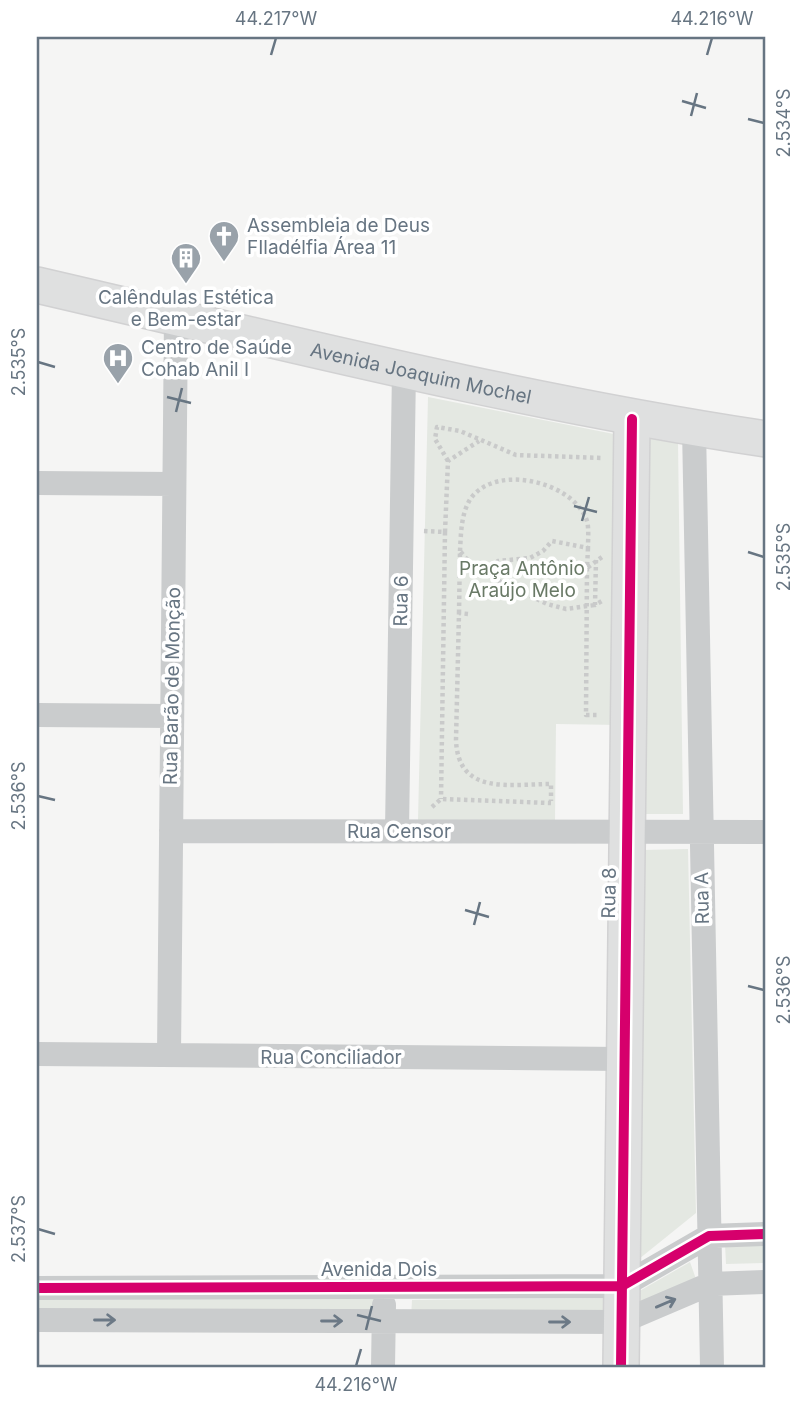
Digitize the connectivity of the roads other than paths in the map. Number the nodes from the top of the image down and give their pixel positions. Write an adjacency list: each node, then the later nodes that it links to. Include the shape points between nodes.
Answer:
1 (37, 285): 2 (street, Avenida Joaquim Mochel)
2 (176, 317): 3 (street, Avenida Joaquim Mochel); 8 (street, Rua Barão de Monção)
3 (404, 370): 4 (street, Avenida Joaquim Mochel); 12 (street, Rua 6)
4 (632, 419): 5 (street, Avenida Joaquim Mochel); 13 (street, Rua 8)
5 (694, 428): 6 (street, Avenida Joaquim Mochel); 15 (street, Rua A)
6 (766, 439)
7 (37, 483): 8 (street)
8 (174, 484): 10 (street, Rua Barão de Monção)
9 (37, 715): 10 (street)
10 (172, 716): 11 (street, Rua Barão de Monção)
11 (171, 831): 12 (street, Rua Censor); 17 (street, Rua Barão de Monção)
12 (397, 831): 13 (street, Rua Censor)
13 (627, 832): 15 (street, Rua Censor); 18 (street, Rua 8)
14 (766, 832): 15 (street, Rua Censor)
15 (701, 833): 20 (street, Rua A)
16 (37, 1054): 17 (street, Rua Conciliador)
17 (169, 1055): 18 (street, Rua Conciliador)
18 (624, 1059): 23 (street, Rua 8)
19 (766, 1234): 20 (street)
20 (709, 1236): 22 (street, Rua A); 23 (street, Avenida Dois)
21 (766, 1282): 22 (street)
22 (710, 1284): 28 (street, one-way to 22); 31 (street, Rua A)
23 (622, 1286): 24 (street, Avenida Dois); 28 (street, Rua 8)
24 (384, 1287): 25 (street, Avenida Dois); 27 (street)
25 (37, 1288)
26 (37, 1320): 27 (street, one-way to 27)
27 (384, 1321): 28 (street, one-way to 28); 29 (street)
28 (621, 1322): 30 (street, Rua 8)
29 (383, 1367)
30 (621, 1367)
31 (712, 1367)

